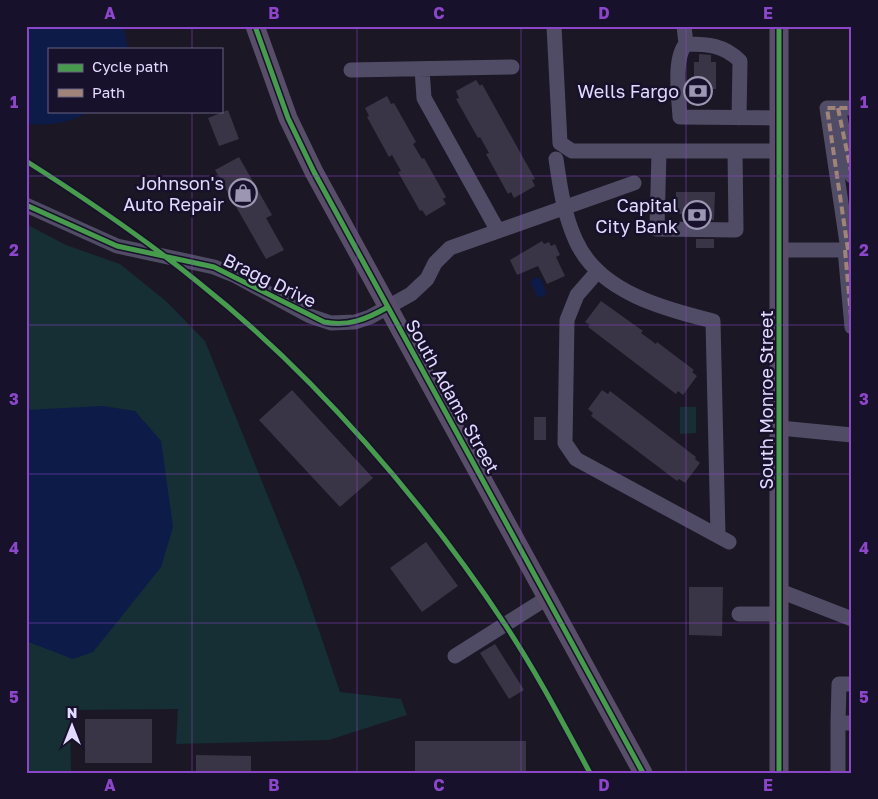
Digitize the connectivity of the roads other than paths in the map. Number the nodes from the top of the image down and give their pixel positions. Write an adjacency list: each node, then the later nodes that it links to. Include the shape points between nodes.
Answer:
1 (255, 26): 24 (main road, South Adams Street, via 288,118)
2 (554, 26): 12 (street, via 560,143 572,151)
3 (684, 26): 5 (street)
4 (779, 26): 11 (main road, South Monroe Street)
5 (686, 44): 10 (street, via 710,44 732,52 740,61); 10 (street, via 679,60 680,117)
6 (512, 66): 7 (street)
7 (422, 68): 8 (street); 20 (street, via 424,98)
8 (350, 70)
9 (845, 108): 16 (street); 22 (street, via 827,108)
10 (739, 118): 11 (street)
11 (780, 118): 14 (main road, South Monroe Street)
12 (659, 151): 13 (street); 13 (street, via 658,229 736,230)
13 (735, 151): 14 (street)
14 (780, 151): 21 (main road, South Monroe Street)
15 (556, 159): 19 (street)
16 (852, 176)
17 (634, 182): 19 (street, Bragg Drive)
18 (26, 205): 24 (street, Bragg Drive, via 118,246 214,267 324,322 355,322)
19 (564, 208): 20 (street, Bragg Drive); 23 (street, via 576,242)
20 (498, 231): 24 (street, Bragg Drive, via 450,248 435,263 427,279 411,294)
21 (780, 250): 22 (street); 26 (main road, South Monroe Street)
22 (848, 250): 25 (street)
23 (598, 271): 23 (street, via 577,295 567,320 565,443 576,459 723,539 714,321 629,293)
24 (388, 307): 29 (main road, South Adams Street)
25 (852, 327)
26 (780, 428): 27 (street); 28 (main road, South Monroe Street)
27 (852, 434)
28 (780, 591): 31 (main road, South Monroe Street); 32 (street)
29 (546, 598): 33 (street); 36 (main road, South Adams Street)
30 (739, 614): 31 (street)
31 (780, 614): 37 (main road, South Monroe Street)
32 (852, 619)
33 (455, 656)
34 (852, 684): 35 (street, via 839,684)
35 (845, 723): 38 (street)
36 (643, 773)
37 (779, 773)
38 (838, 773)

